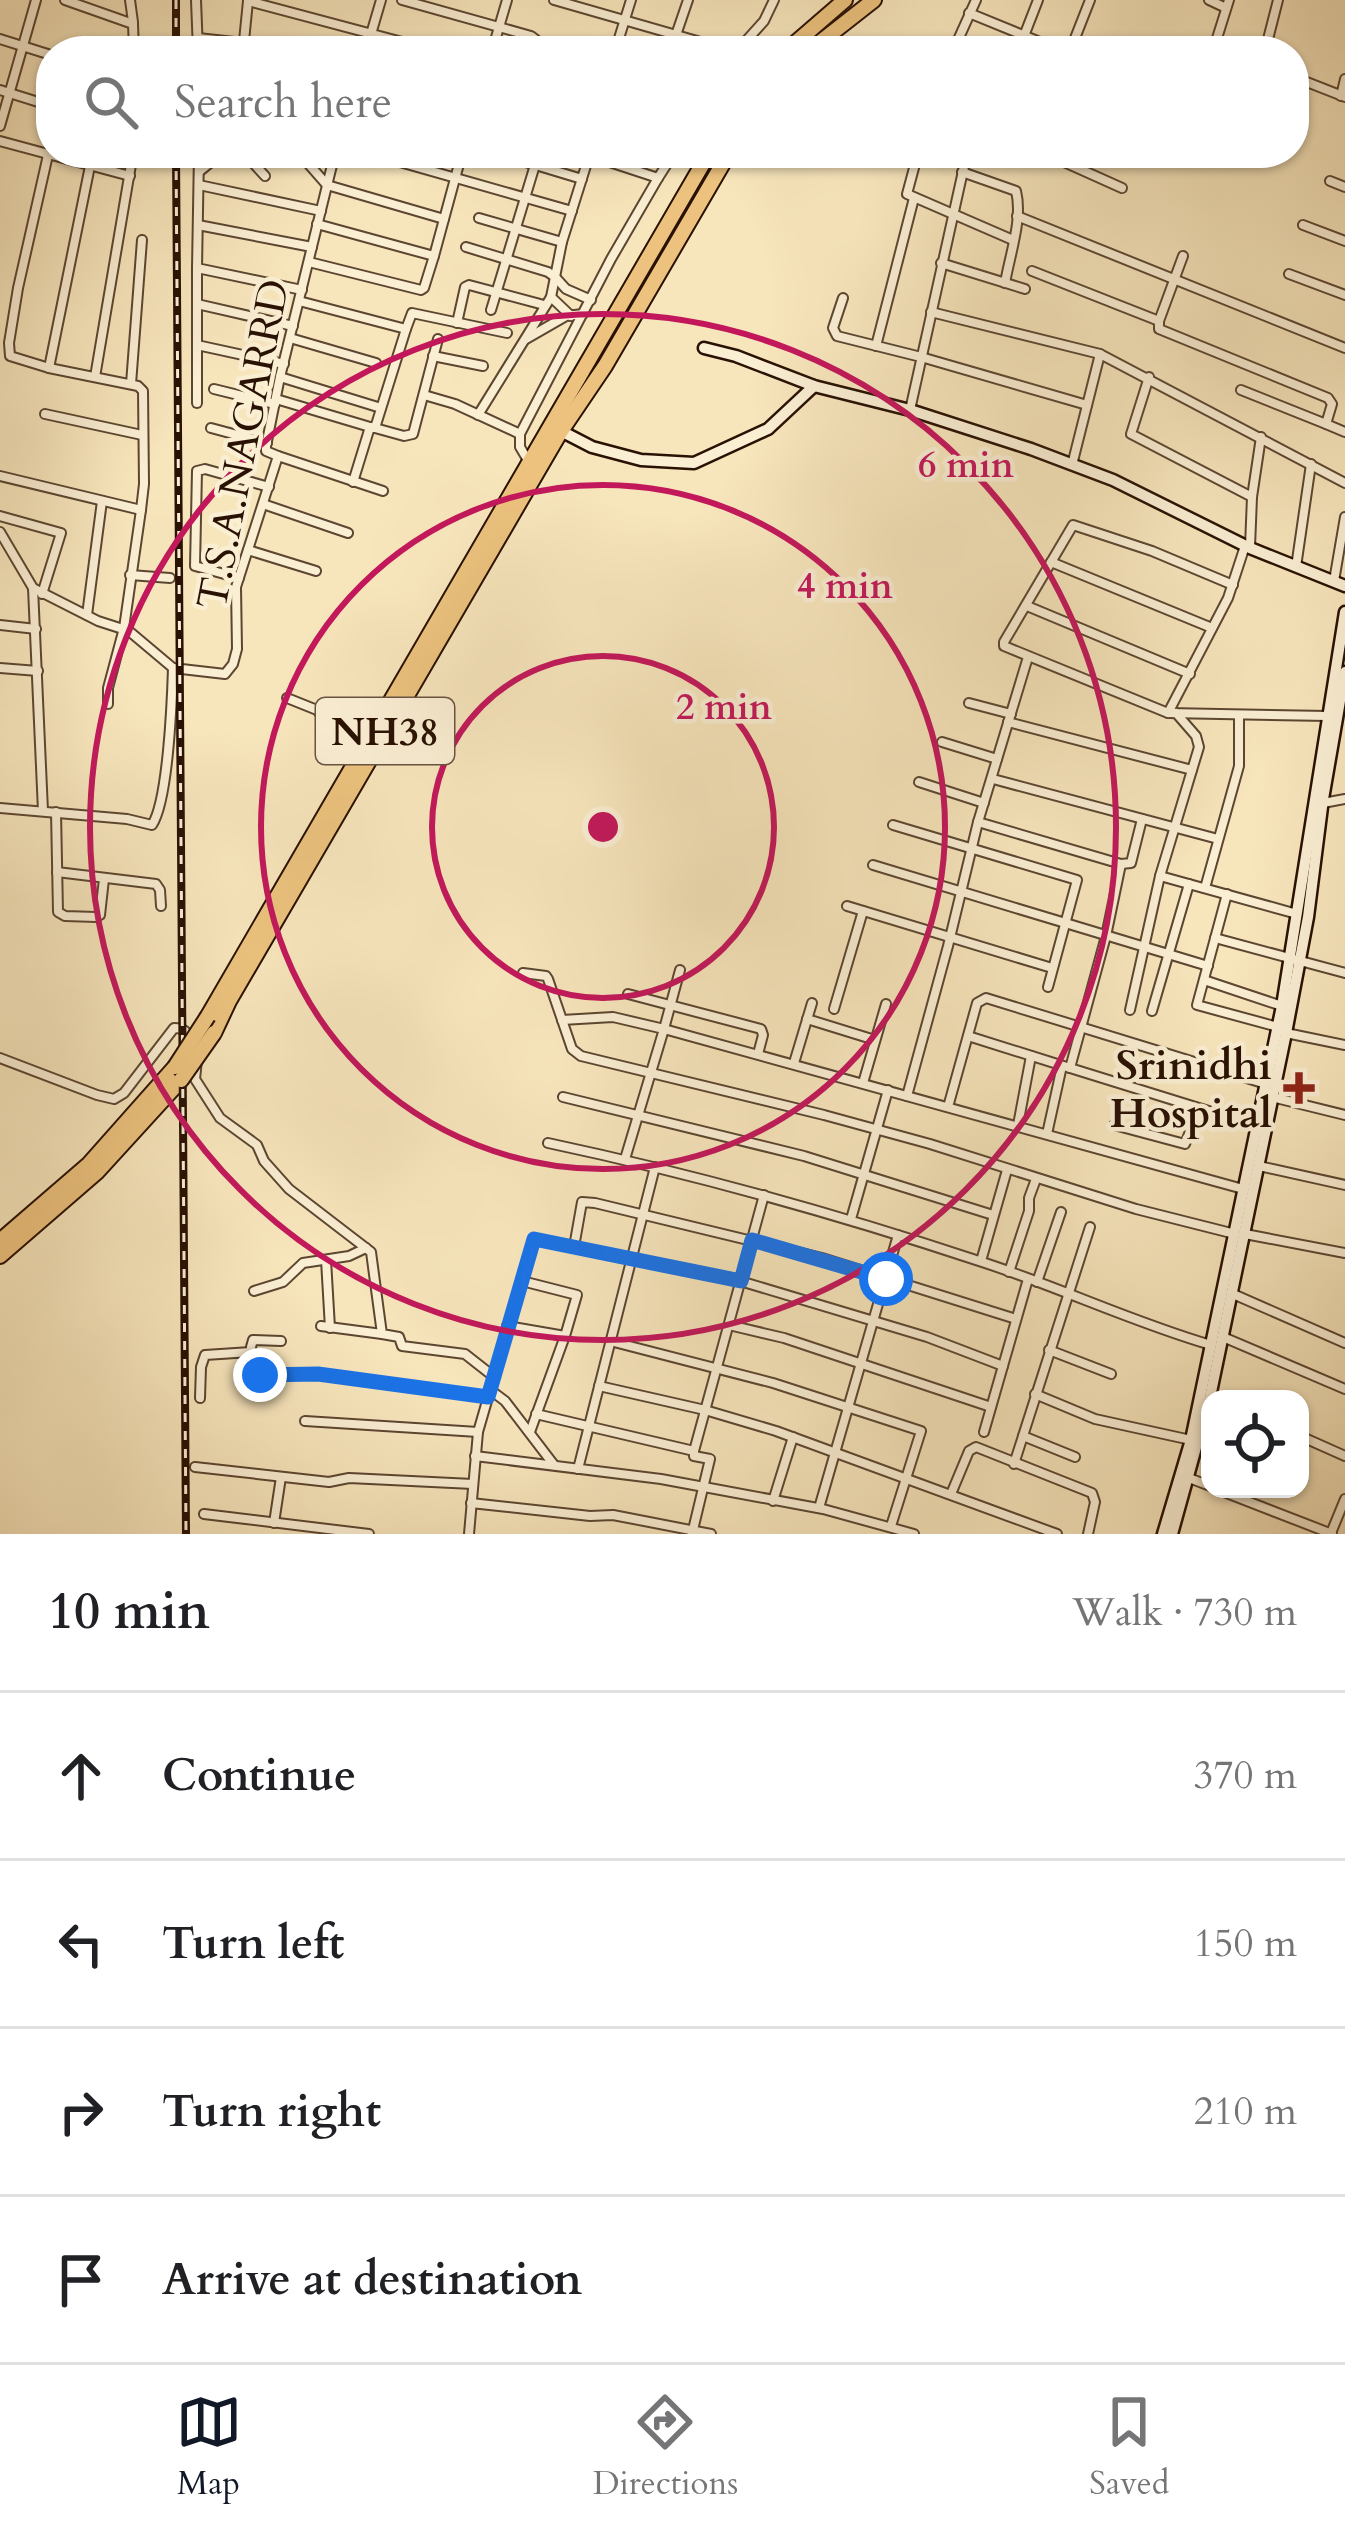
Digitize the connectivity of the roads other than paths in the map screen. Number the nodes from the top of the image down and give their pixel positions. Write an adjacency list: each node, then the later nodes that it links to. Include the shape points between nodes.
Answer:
1 (36, 0): 45 (street)
2 (65, 0): 23 (street)
3 (130, 0): 23 (street)
4 (196, 0): 28 (street)
5 (381, 0): 25 (street)
6 (402, 0): 24 (street)
7 (507, 0): 24 (street)
8 (554, 0): 22 (street)
9 (631, 0): 22 (street)
10 (688, 0): 26 (street)
11 (774, 0): 36 (street)
12 (844, 0): 37 (highway)
13 (874, 0): 38 (highway)
14 (976, 0): 21 (street)
15 (1038, 0): 40 (street)
16 (1090, 0): 41 (street)
17 (1209, 0): 20 (street)
18 (1278, 0): 43 (street)
19 (248, 1): 25 (street); 29 (street)
20 (1228, 4): 42 (street)
21 (969, 14): 39 (street); 40 (street)
22 (626, 20): 26 (street); 34 (street)
23 (133, 24): 27 (street)
24 (499, 27): 32 (street); 33 (street)
25 (372, 32): 30 (street); 31 (street)
26 (676, 35): 35 (street)
27 (133, 36)
28 (199, 36)
29 (244, 36)
30 (371, 36)
31 (385, 36)
32 (496, 36)
33 (531, 36)
34 (620, 36)
35 (680, 36)
36 (750, 36)
37 (803, 36)
38 (828, 36)
39 (959, 36)
40 (1024, 36)
41 (1073, 36)
42 (1218, 36)
43 (1269, 36)
44 (0, 39): 45 (street)
45 (24, 47): 46 (street); 49 (street)
46 (36, 51)
47 (1345, 80): 50 (street)
48 (1309, 83): 50 (street)
49 (5, 91): 51 (street); 52 (street)
50 (1343, 96)
51 (36, 101)
52 (0, 126)
53 (0, 141): 54 (street)
54 (36, 152)
55 (45, 168): 138 (street)
56 (90, 168): 149 (street)
57 (98, 168): 78 (street)
58 (131, 168): 78 (street)
59 (199, 168): 76 (street)
60 (204, 168): 76 (street)
61 (258, 168): 79 (street)
62 (312, 168): 85 (street)
63 (331, 168): 85 (street, T.S.A.NAGARRD)
64 (421, 168): 80 (street)
65 (459, 168): 80 (street)
66 (534, 168): 88 (street)
67 (545, 168): 82 (street)
68 (584, 168): 82 (street)
69 (628, 168): 81 (street)
70 (664, 168): 81 (street)
71 (701, 168): 166 (highway, NH38)
72 (720, 168): 166 (highway, via 605,366)
73 (913, 168): 89 (street, via 906,191)
74 (963, 168): 77 (street)
75 (1076, 168): 87 (street)
76 (199, 172): 84 (street)
77 (962, 172): 92 (street); 93 (street, via 1016,191)
78 (130, 176): 151 (street)
79 (265, 176)
80 (457, 178): 88 (street); 95 (street)
81 (658, 178): 122 (street)
82 (582, 179): 91 (street)
83 (1330, 182): 86 (street)
84 (199, 185): 90 (street); 97 (street)
85 (327, 185): 90 (street, T.S.A.NAGARRD); 95 (street)
86 (1345, 187)
87 (1121, 188)
88 (525, 198): 91 (street); 99 (street)
89 (914, 198): 92 (street); 140 (street)
90 (321, 211): 96 (street, T.S.A.NAGARRD)
91 (572, 211): 103 (street)
92 (952, 215): 101 (street); 110 (street)
93 (1017, 216): 101 (street); 115 (street)
94 (479, 218): 99 (street)
95 (444, 219): 106 (street)
96 (317, 224): 104 (street, T.S.A.NAGARRD); 106 (street)
97 (198, 225): 104 (street); 111 (street)
98 (1303, 225): 102 (street)
99 (517, 228): 103 (street); 108 (street)
100 (142, 240): 153 (street)
101 (1013, 240): 116 (street)
102 (1345, 241)
103 (562, 242): 114 (street)
104 (312, 247): 109 (street, T.S.A.NAGARRD)
105 (466, 247): 108 (street)
106 (434, 256): 109 (street, via 421,290)
107 (1183, 256): 115 (street)
108 (508, 259): 114 (street); 119 (street)
109 (309, 262): 118 (street, T.S.A.NAGARRD)
110 (941, 263): 116 (street); 127 (street)
111 (197, 268): 118 (street); 125 (street)
112 (1033, 271): 130 (street)
113 (1288, 274): 120 (street)
114 (555, 277): 122 (street); 124 (street)
115 (1174, 279): 130 (street); 142 (street)
116 (1004, 283): 117 (street)
117 (1025, 289)
118 (302, 290): 123 (street, T.S.A.NAGARRD)
119 (497, 291): 124 (street); 126 (street); 131 (street, via 469,284)
120 (1345, 295)
121 (843, 298): 140 (street, via 833,332)
122 (591, 300): 128 (street)
123 (299, 301): 132 (street, T.S.A.NAGARRD); 133 (street)
124 (548, 301): 129 (street); 137 (street)
125 (196, 304): 132 (street); 139 (street)
126 (491, 310)
127 (931, 311): 143 (street); 145 (street)
128 (584, 314): 129 (street); 170 (street)
129 (572, 316): 137 (street)
130 (1159, 321): 165 (street, via 1159,329 1328,398)
131 (457, 323): 133 (street, via 412,313); 134 (street)
132 (293, 326): 135 (street, T.S.A.NAGARRD)
133 (406, 329): 161 (street)
134 (507, 333)
135 (290, 338): 146 (street); 147 (street, T.S.A.NAGARRD)
136 (438, 339): 144 (street)
137 (523, 341): 164 (street)
138 (4, 342): 149 (street, via 10,356)
139 (197, 345): 147 (street); 159 (street)
140 (876, 346): 145 (street)
141 (704, 348): 154 (main road)
142 (1345, 348)
143 (1100, 353): 152 (street); 160 (street)
144 (433, 356): 148 (street); 157 (street)
145 (921, 357): 160 (street); 162 (street)
146 (376, 362)
147 (284, 364): 150 (street, T.S.A.NAGARRD)
148 (483, 366)
149 (50, 368): 151 (street)
150 (280, 376): 158 (street, T.S.A.NAGARRD); 161 (street)
151 (95, 377): 153 (street)
152 (1149, 377): 172 (street); 186 (street, via 1132,434)
153 (131, 384): 171 (street, via 142,391)
154 (814, 386): 162 (main road); 166 (main road, via 768,430 694,463 592,447)
155 (214, 389): 158 (street)
156 (1241, 390): 165 (street)
157 (424, 395): 164 (street); 167 (street, via 413,434)
158 (275, 402): 167 (street); 173 (street, T.S.A.NAGARRD)
159 (197, 403)
160 (1088, 405): 178 (street)
161 (381, 408): 167 (street)
162 (910, 410): 178 (main road)
163 (44, 414): 171 (street)
164 (478, 415): 170 (street)
165 (1326, 424): 169 (street)
166 (557, 426): 176 (highway, NH38); 184 (main road); 292 (highway, NH38, bridge, via 214,1033)
167 (373, 427): 181 (street)
168 (211, 428): 173 (street)
169 (1345, 431)
170 (520, 434): 176 (street)
171 (142, 435): 189 (street)
172 (1261, 437): 177 (street); 186 (street)
173 (267, 443): 174 (street, T.S.A.NAGARRD)
174 (278, 456): 175 (street); 179 (street, T.S.A.NAGARRD)
175 (291, 460): 179 (street); 181 (street)
176 (530, 462): 184 (highway, NH38)
177 (1311, 464): 182 (street); 197 (street)
178 (1072, 465): 194 (main road)
179 (274, 469): 183 (street, T.S.A.NAGARRD)
180 (0, 476): 187 (street)
181 (353, 482): 185 (street)
182 (1345, 483)
183 (269, 487): 188 (street, T.S.A.NAGARRD); 201 (street, via 197,471 195,566)
184 (515, 488): 292 (highway, NH38, bridge)
185 (383, 491)
186 (1252, 497): 194 (street)
187 (102, 501): 189 (street); 207 (street)
188 (263, 504): 193 (street); 195 (street, T.S.A.NAGARRD)
189 (141, 510): 199 (street)
190 (0, 517): 204 (street, via 61,533)
191 (1345, 517): 202 (street)
192 (0, 532): 204 (street)
193 (348, 533)
194 (1248, 547): 197 (main road); 203 (street)
195 (248, 550): 198 (street); 201 (street, T.S.A.NAGARRD)
196 (1051, 562): 203 (street, via 1076,525); 205 (street); 210 (street)
197 (1296, 567): 202 (main road)
198 (316, 571)
199 (130, 575): 200 (street); 209 (street)
200 (170, 578)
201 (239, 578): 214 (street, T.S.A.NAGARRD, via 230,671)
202 (1339, 584)
203 (1233, 585): 210 (street)
204 (38, 591): 207 (street, T.S.A.NAGARRD); 211 (street)
205 (1027, 606): 212 (street, via 1004,646); 217 (street)
206 (1345, 612): 223 (main road)
207 (87, 615): 209 (street, T.S.A.NAGARRD)
208 (0, 625): 211 (street)
209 (124, 628): 214 (street, T.S.A.NAGARRD); 219 (street)
210 (1212, 628): 217 (street)
211 (36, 629): 215 (street)
212 (1028, 657): 221 (street); 224 (street)
213 (0, 668): 215 (street)
214 (172, 668): 236 (street, via 152,825)
215 (38, 671): 235 (street)
216 (1345, 672): 233 (main road)
217 (1190, 674): 221 (street)
218 (287, 698): 225 (street)
219 (108, 704)
220 (969, 704): 224 (street)
221 (1172, 713): 222 (street); 228 (street, via 1196,736)
222 (1239, 715): 223 (street); 241 (street, via 1239,766)
223 (1328, 716): 233 (main road)
224 (1010, 718): 227 (street); 228 (street)
225 (343, 731)
226 (942, 742): 227 (street)
227 (998, 759): 229 (street)
228 (1192, 770): 240 (street)
229 (993, 778): 232 (street); 237 (street)
230 (919, 782): 232 (street)
231 (1345, 799): 233 (street)
232 (984, 803): 238 (street)
233 (1318, 803): 255 (main road); 262 (main road, via 1309,917)
234 (0, 808): 235 (street)
235 (43, 811): 236 (street)
236 (56, 812): 245 (street)
237 (1142, 819): 240 (street); 244 (street, via 1130,863)
238 (978, 821): 242 (street); 244 (street)
239 (893, 825): 242 (street)
240 (1174, 827): 241 (street); 246 (street)
241 (1218, 839): 249 (street)
242 (972, 848): 250 (street); 256 (street, via 1077,880)
243 (873, 865): 250 (street)
244 (1121, 865): 257 (street)
245 (57, 872): 247 (street); 247 (street, via 58,912 65,916 100,915)
246 (1160, 876): 248 (street); 260 (street)
247 (104, 879): 252 (street, via 156,884)
248 (1189, 884): 249 (street); 261 (street)
249 (1205, 888): 251 (street)
250 (961, 892): 256 (street); 258 (street)
251 (1227, 894): 255 (street); 259 (street)
252 (161, 906)
253 (847, 906): 254 (street)
254 (863, 911): 258 (street); 275 (street)
255 (1297, 914): 262 (main road)
256 (1065, 925): 257 (street); 264 (street)
257 (1106, 936): 260 (street); 280 (street)
258 (950, 937): 264 (street); 296 (street)
259 (1215, 938): 262 (street); 263 (street)
260 (1146, 947): 261 (street); 276 (street)
261 (1168, 955): 263 (street); 277 (street)
262 (1295, 961): 267 (street); 274 (main road); 282 (main road)
263 (1208, 966): 268 (street)
264 (1053, 968): 269 (street)
265 (680, 970): 273 (street)
266 (523, 973): 279 (street, via 546,976)
267 (1345, 974)
268 (1204, 980): 274 (street); 282 (street, via 1198,1005)
269 (1048, 987)
270 (628, 994): 273 (street)
271 (812, 1003): 278 (street)
272 (886, 1004): 284 (street)
273 (670, 1005): 281 (street); 286 (street, via 761,1029)
274 (1282, 1006): 282 (main road)
275 (834, 1009)
276 (1130, 1010)
277 (1152, 1011)
278 (807, 1019): 284 (street); 289 (street)
279 (562, 1020): 281 (street, via 613,1016); 291 (street, via 576,1053)
280 (1082, 1026): 283 (street, via 986,998); 290 (street); 294 (street)
281 (664, 1029): 286 (street); 291 (street)
282 (1282, 1030): 285 (street); 294 (main road); 298 (main road)
283 (968, 1036): 287 (street); 299 (street)
284 (875, 1040): 293 (street)
285 (1345, 1045)
286 (758, 1054): 289 (street)
287 (1030, 1056): 290 (street); 303 (street)
288 (0, 1058): 327 (street, via 114,1099 181,1028 198,1062 195,1079 220,1118 257,1145 289,1189)
289 (794, 1063): 293 (street)
290 (1066, 1067): 300 (street); 307 (street)
291 (651, 1072): 301 (street); 306 (street)
292 (178, 1073): 326 (highway, NH38); 330 (highway, NH38, via 97,1172)
293 (863, 1083): 295 (street)
294 (1266, 1084): 305 (main road)
295 (888, 1090): 296 (street); 306 (street)
296 (907, 1096): 299 (street)
297 (563, 1097): 301 (street)
298 (1272, 1097): 302 (street); 312 (main road)
299 (947, 1107): 303 (street)
300 (1199, 1109): 304 (street, via 1185,1144); 305 (street)
301 (638, 1115): 309 (street); 313 (street)
302 (1345, 1115)
303 (1018, 1125): 307 (street)
304 (1114, 1125)
305 (1257, 1126): 312 (main road)
306 (877, 1130): 311 (street); 313 (street)
307 (1047, 1134): 316 (street)
308 (548, 1142): 309 (street)
309 (625, 1159): 310 (street)
310 (655, 1167): 317 (street); 319 (street)
311 (1007, 1170): 314 (street); 320 (street)
312 (1255, 1172): 315 (street); 316 (main road); 323 (main road)
313 (864, 1174): 320 (street); 321 (street)
314 (1036, 1179): 323 (street); 334 (street)
315 (1345, 1185)
316 (1245, 1190): 323 (main road)
317 (764, 1195): 321 (street); 325 (street)
318 (1061, 1212): 338 (street)
319 (643, 1214): 325 (street); 328 (street, via 582,1202); 331 (street)
320 (993, 1215): 333 (street)
321 (851, 1219): 324 (street)
322 (1090, 1227): 340 (street)
323 (1241, 1234): 329 (street); 341 (main road); 351 (main road)
324 (898, 1235): 333 (street); 335 (street)
325 (752, 1240): 335 (street); 337 (street)
326 (0, 1241)
327 (367, 1247): 332 (street); 346 (street)
328 (574, 1247): 331 (street); 336 (street, via 534,1239)
329 (1345, 1253)
330 (0, 1256)
331 (632, 1257): 337 (street); 349 (street)
332 (326, 1260): 339 (street, via 303,1263 283,1282); 346 (street, via 326,1327)
333 (981, 1261): 334 (street)
334 (1010, 1272): 338 (street)
335 (886, 1279): 342 (street); 343 (street)
336 (522, 1281): 345 (street); 347 (street, via 577,1295)
337 (741, 1281): 343 (street); 344 (street)
338 (1033, 1281): 340 (street); 342 (street)
339 (254, 1291)
340 (1070, 1294): 351 (street); 352 (street)
341 (1233, 1294): 350 (street); 351 (main road)
342 (1016, 1319): 355 (street)
343 (873, 1321): 354 (street); 355 (street)
344 (729, 1325): 354 (street); 356 (street)
345 (507, 1326): 347 (street); 358 (street)
346 (382, 1334): 358 (street, via 399,1337 402,1346 465,1354)
347 (565, 1336): 368 (street)
348 (281, 1341): 353 (street, via 254,1340)
349 (610, 1342): 356 (street); 359 (street)
350 (1345, 1343)
351 (1219, 1344): 360 (street); 361 (main road); 377 (main road)
352 (1049, 1350): 357 (street); 363 (street)
353 (251, 1352): 362 (street, via 256,1375); 364 (street, via 206,1355)
354 (861, 1364): 365 (street); 366 (street)
355 (1003, 1366): 366 (street)
356 (717, 1368): 365 (street); 367 (street)
357 (1111, 1375)
358 (493, 1376): 362 (street)
359 (599, 1386): 367 (street); 370 (street)
360 (1345, 1389)
361 (1214, 1390)
362 (488, 1393): 371 (street); 372 (street)
363 (1035, 1394): 375 (street); 377 (street, via 1095,1419)
364 (200, 1398)
365 (849, 1406): 380 (street); 390 (street, via 921,1431)
366 (991, 1407): 373 (street)
367 (705, 1411): 376 (street); 379 (street)
368 (536, 1414): 370 (street); 372 (street)
369 (305, 1421): 371 (street)
370 (589, 1426): 379 (street); 387 (street)
371 (478, 1432): 381 (street)
372 (530, 1432): 385 (street)
373 (984, 1432)
374 (1201, 1434): 388 (main road)
375 (1022, 1436): 383 (street); 384 (street)
376 (794, 1437): 380 (street); 397 (street)
377 (1191, 1440): 388 (main road)
378 (1309, 1440): 382 (street)
379 (694, 1451): 393 (street, via 710,1459)
380 (835, 1452): 390 (street); 399 (street)
381 (475, 1456): 385 (street); 392 (street)
382 (1345, 1456)
383 (1075, 1457)
384 (1014, 1464): 394 (street, via 970,1448); 412 (street, via 1092,1493)
385 (555, 1466): 387 (street)
386 (195, 1467): 389 (street)
387 (578, 1469): 393 (street)
388 (1188, 1474): 391 (street); 413 (main road)
389 (280, 1477): 392 (street); 402 (street)
390 (905, 1477): 394 (street); 403 (street)
391 (1201, 1481)
392 (472, 1484): 398 (street)
393 (703, 1488): 397 (street); 405 (street)
394 (951, 1494): 411 (street)
395 (1239, 1498): 414 (street)
396 (1345, 1499): 414 (street)
397 (773, 1501): 399 (street)
398 (471, 1503): 405 (street, via 614,1515); 408 (street)
399 (819, 1508): 403 (street)
400 (204, 1514): 401 (street)
401 (227, 1517): 402 (street); 406 (street)
402 (274, 1522): 404 (street)
403 (891, 1526): 410 (street)
404 (320, 1531): 407 (street)
405 (693, 1532): 409 (street)
406 (227, 1534)
407 (369, 1534)
408 (469, 1534)
409 (711, 1534)
410 (914, 1534)
411 (1058, 1534)
412 (1088, 1534)
413 (1168, 1534)
414 (1332, 1534)

